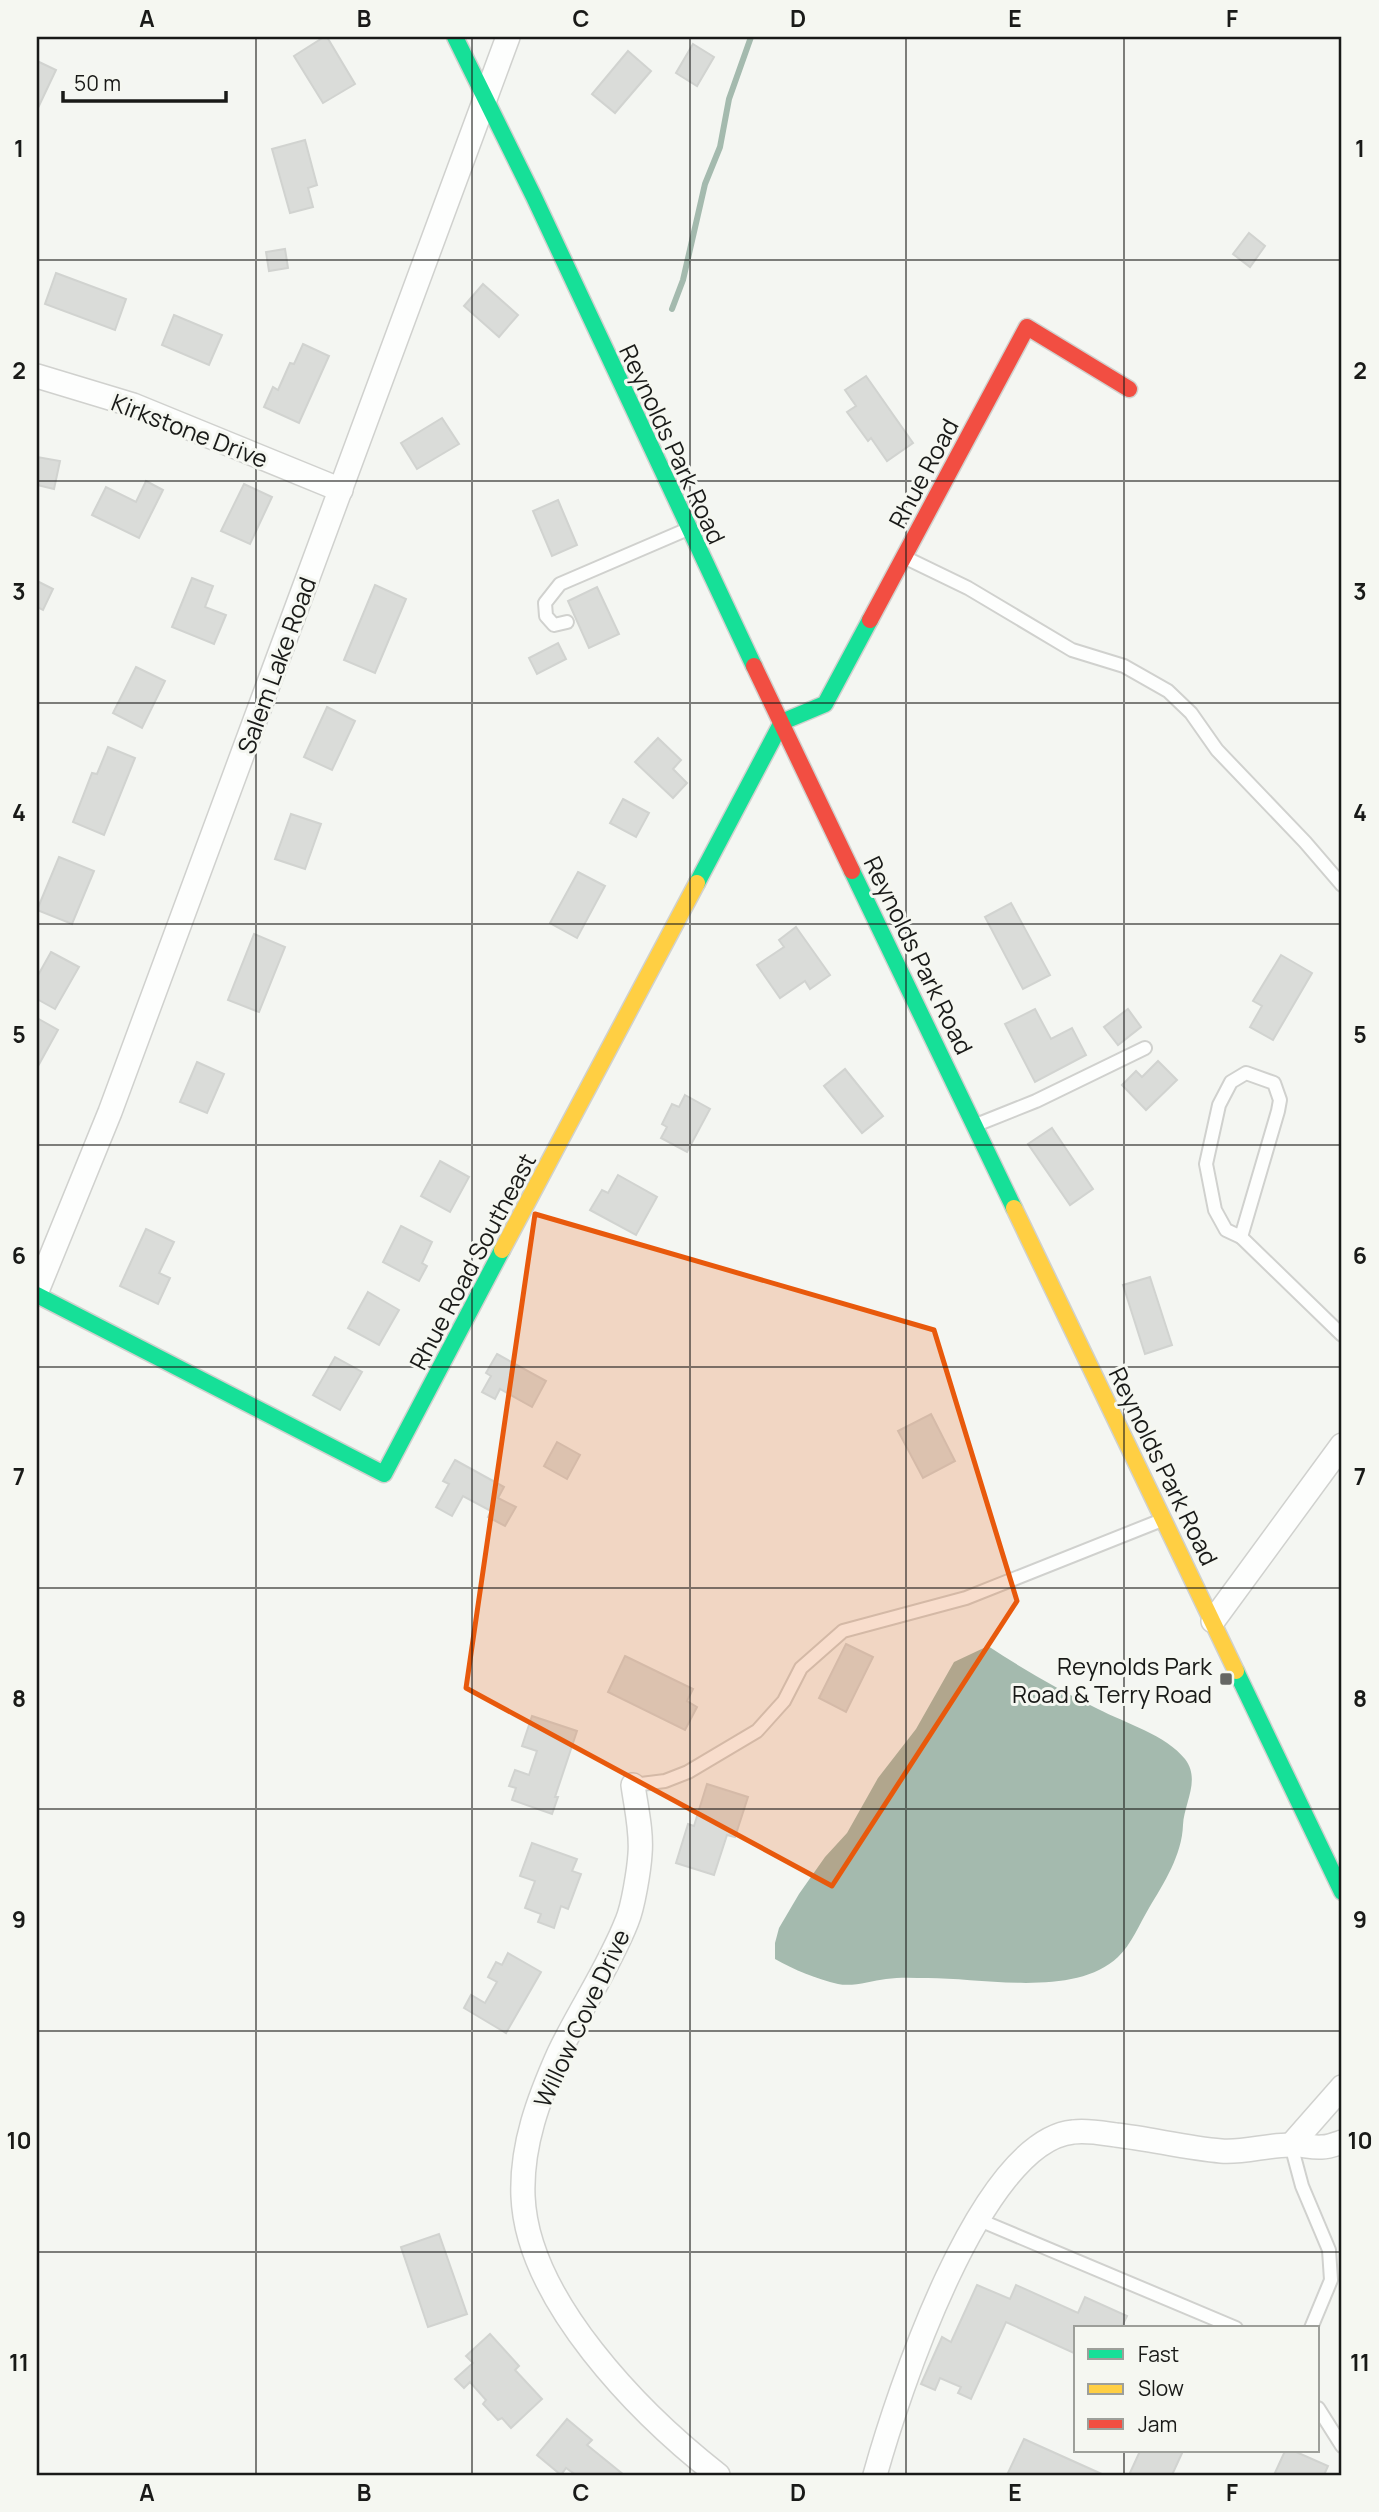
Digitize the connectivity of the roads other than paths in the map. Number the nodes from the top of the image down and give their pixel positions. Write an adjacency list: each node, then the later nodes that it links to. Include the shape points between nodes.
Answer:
1 (455, 37): 3 (main road, Reynolds Park Road)
2 (508, 37): 3 (street, Salem Lake Road)
3 (486, 100): 6 (street, Salem Lake Road); 7 (main road, Reynolds Park Road)
4 (37, 376): 6 (street, Kirkstone Drive, via 133,405)
5 (1129, 389): 8 (main road, Rhue Road, via 1027,327)
6 (341, 490): 15 (street, Salem Lake Road, via 110,1112)
7 (688, 529): 9 (lane, via 560,584 545,603 546,616 554,625); 10 (main road, Reynolds Park Road)
8 (903, 557): 10 (main road, Rhue Road, via 825,704); 11 (lane, via 968,588 1072,650 1124,666 1168,691)
9 (568, 622)
10 (782, 722): 13 (main road, Reynolds Park Road); 15 (main road, Rhue Road Southeast, via 384,1474)
11 (1342, 885)
12 (1145, 1048): 13 (lane)
13 (975, 1126): 18 (main road, Reynolds Park Road)
14 (1241, 1237): 14 (lane, via 1280,1100 1274,1083 1246,1073 1231,1082 1219,1105 1206,1164 1215,1210 1226,1230); 16 (lane)
15 (37, 1293)
16 (1342, 1335)
17 (1340, 1449): 19 (street)
18 (1164, 1519): 19 (main road, Reynolds Park Road); 20 (lane, via 966,1598 843,1631 801,1668 785,1701 757,1731 688,1772)
19 (1213, 1620): 21 (main road, Reynolds Park Road)
20 (633, 1785): 30 (street, Willow Cove Drive, via 641,1853 628,1920 559,2054 537,2108 524,2167 526,2216 552,2290 578,2332 656,2422)
21 (1342, 1892)
22 (1342, 2087): 24 (street)
23 (1342, 2142): 24 (street, via 1322,2147)
24 (1291, 2144): 25 (street, via 1223,2151 1105,2133 1056,2136 1018,2165); 27 (lane, via 1302,2186 1329,2250 1331,2280)
25 (977, 2218): 26 (lane); 31 (street, via 929,2320)
26 (1231, 2326)
27 (1312, 2326)
28 (1320, 2411): 29 (lane)
29 (1342, 2446)
30 (718, 2475)
31 (875, 2475)

